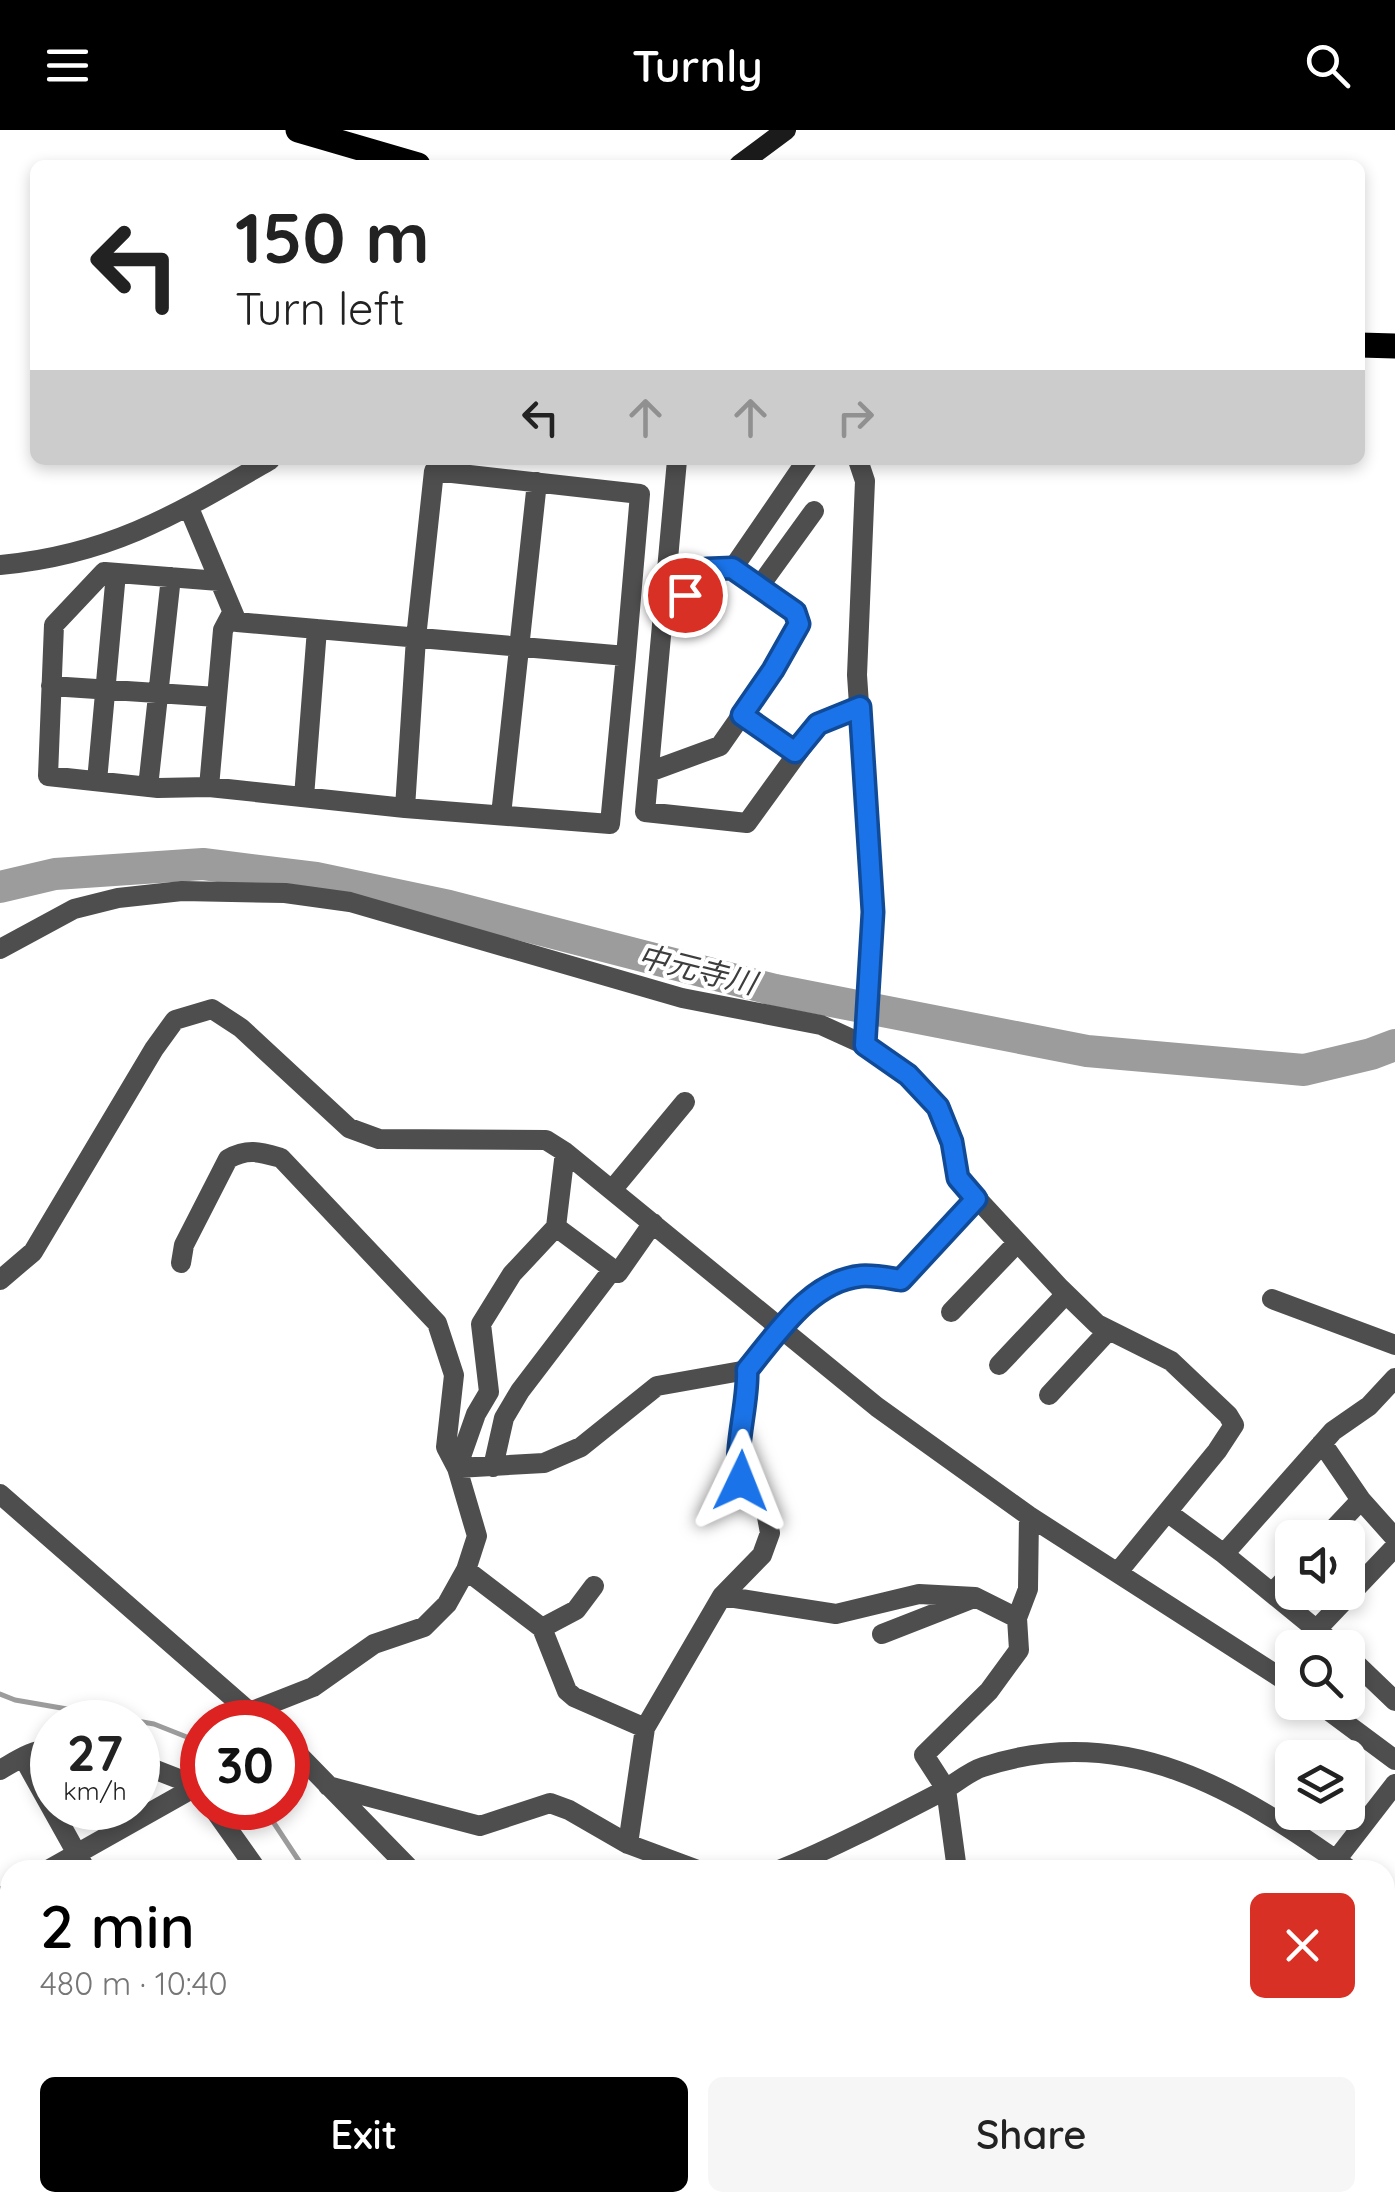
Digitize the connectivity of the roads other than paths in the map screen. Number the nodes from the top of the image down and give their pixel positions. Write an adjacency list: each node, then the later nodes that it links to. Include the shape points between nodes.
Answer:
1 (298, 130): 3 (main road)
2 (786, 130): 4 (main road)
3 (401, 160)
4 (746, 160)
5 (262, 465): 11 (street)
6 (677, 465): 16 (street)
7 (804, 465): 17 (street)
8 (860, 465): 33 (street, via 865,481)
9 (435, 466): 10 (street); 26 (street)
10 (537, 482): 14 (street, via 640,494); 27 (street)
11 (189, 508): 13 (street); 21 (street)
12 (814, 511): 22 (street)
13 (90, 549): 15 (street); 19 (street)
14 (634, 564): 16 (street); 28 (street)
15 (0, 565)
16 (667, 567): 18 (street); 24 (street)
17 (732, 568): 18 (street); 22 (street)
18 (707, 569): 24 (street)
19 (110, 572): 20 (street); 29 (street, via 54,625); 30 (street)
20 (171, 577): 21 (street); 31 (street)
21 (219, 581): 23 (street)
22 (758, 586): 34 (street, via 795,612 799,624)
23 (232, 612): 25 (street, via 236,622); 32 (street, via 223,630)
24 (662, 621): 36 (street)
25 (317, 629): 26 (street); 41 (street)
26 (416, 638): 27 (street); 42 (street)
27 (519, 647): 28 (street); 43 (street)
28 (626, 656): 37 (street)
29 (52, 686): 30 (street); 38 (street, via 48,776)
30 (106, 689): 31 (street); 38 (street)
31 (158, 693): 32 (street); 39 (street)
32 (217, 697): 40 (street)
33 (860, 707): 35 (street, via 818,724); 45 (street, via 873,912)
34 (742, 715): 35 (street); 36 (street, via 720,746)
35 (795, 752): 36 (street, via 747,823 645,812)
36 (648, 777): 37 (street)
37 (614, 778): 43 (street, via 610,824)
38 (97, 781): 39 (street)
39 (148, 787): 40 (street)
40 (209, 787): 41 (street)
41 (304, 797): 42 (street)
42 (405, 808): 43 (street)
43 (501, 815)
44 (0, 949): 45 (street, via 74,908 118,898 182,890 285,893 350,902 682,998)
45 (866, 1036): 49 (street, via 938,1107 958,1178)
46 (685, 1102): 48 (street)
47 (565, 1152): 48 (street); 51 (street); 55 (street, via 546,1140 516,1138 379,1140 348,1128 212,1008 184,1014 154,1049 33,1252)
48 (612, 1190): 50 (street)
49 (976, 1199): 52 (street); 59 (street, via 901,1280 840,1281 810,1298)
50 (653, 1223): 54 (street); 59 (street)
51 (556, 1227): 54 (street); 68 (street, via 512,1274 481,1324 489,1392)
52 (1017, 1242): 56 (street); 58 (street)
53 (181, 1262): 68 (street, via 228,1159 255,1150 281,1158 437,1322 454,1375 446,1447)
54 (614, 1269): 67 (street, via 504,1418)
55 (0, 1280)
56 (1066, 1294): 60 (street); 62 (street)
57 (1272, 1299): 61 (street)
58 (952, 1312)
59 (783, 1328): 63 (street); 72 (street, via 877,1408)
60 (1109, 1330): 65 (street); 71 (street, via 1170,1360 1234,1425)
61 (1395, 1345)
62 (999, 1364)
63 (747, 1370): 67 (street, via 657,1386 581,1447 544,1463); 81 (street, via 736,1466 765,1506 770,1533 762,1555)
64 (1395, 1378): 66 (street)
65 (1049, 1396)
66 (1322, 1443): 70 (street); 76 (street)
67 (493, 1467): 68 (street)
68 (457, 1468): 77 (street, via 477,1536)
69 (0, 1494): 89 (street)
70 (1360, 1500): 73 (street); 74 (street)
71 (1167, 1512): 76 (street); 78 (street)
72 (1030, 1516): 78 (street); 83 (street, via 1028,1589)
73 (1342, 1520)
74 (1395, 1538)
75 (1395, 1547): 85 (street)
76 (1224, 1554): 80 (street)
77 (466, 1570): 84 (street); 90 (street, via 424,1627 374,1644)
78 (1118, 1572): 88 (street)
79 (594, 1586): 84 (street, via 576,1610)
80 (1273, 1592): 85 (street)
81 (722, 1596): 82 (street, via 836,1614 919,1594); 93 (street)
82 (975, 1597): 83 (street); 86 (street)
83 (1017, 1618): 101 (street, via 1018,1650 1010,1665 924,1754)
84 (542, 1628): 93 (street, via 567,1691)
85 (1318, 1628)
86 (882, 1634)
87 (1365, 1672): 91 (street)
88 (1275, 1673)
89 (234, 1700)
90 (289, 1700)
91 (1395, 1701)
92 (1341, 1720): 96 (street)
93 (644, 1728): 104 (street)
94 (30, 1754): 95 (street)
95 (23, 1756): 98 (street); 105 (street)
96 (1395, 1760)
97 (310, 1767): 100 (street)
98 (0, 1770)
99 (1395, 1784): 113 (street)
100 (328, 1786): 104 (street, via 480,1826 550,1803); 108 (street)
101 (946, 1789): 110 (street); 111 (street); 112 (street, via 980,1768 1017,1758 1094,1750 1123,1754 1194,1776)
102 (180, 1802): 106 (street)
103 (229, 1830): 107 (street)
104 (628, 1844): 109 (street)
105 (80, 1860)
106 (84, 1860)
107 (252, 1860)
108 (401, 1860)
109 (671, 1860)
110 (829, 1860)
111 (956, 1860)
112 (1335, 1860)
113 (1346, 1860)

